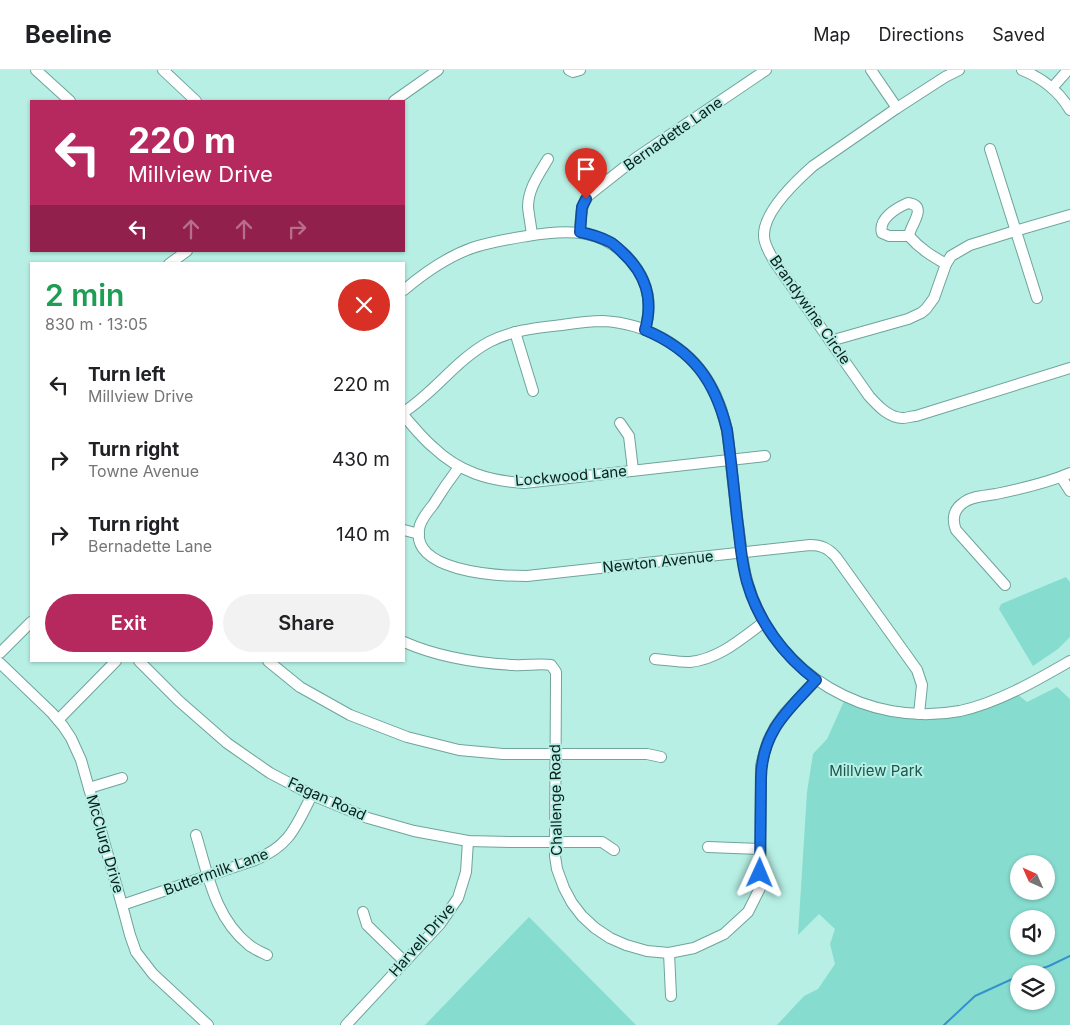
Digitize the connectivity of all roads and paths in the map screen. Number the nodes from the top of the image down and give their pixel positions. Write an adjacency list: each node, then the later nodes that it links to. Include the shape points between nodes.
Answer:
1 (36, 70): 12 (street)
2 (163, 70): 13 (street)
3 (438, 70): 14 (street)
4 (569, 70): 5 (street)
5 (580, 70)
6 (766, 70): 21 (street, Bernadette Lane, via 636,158 590,195 582,207)
7 (871, 70): 15 (street)
8 (958, 70): 15 (street, Brandywine Circle)
9 (1022, 70): 11 (street)
10 (1068, 70): 11 (street)
11 (1052, 88): 16 (street)
12 (69, 100)
13 (195, 100)
14 (395, 100)
15 (897, 108): 29 (street, Brandywine Circle, via 813,166 777,204 764,229 766,247 774,261)
16 (1070, 110)
17 (990, 149): 20 (street)
18 (548, 159): 22 (street, via 530,194 528,206)
19 (1070, 215): 20 (street)
20 (1015, 231): 24 (street, via 970,245 951,256); 26 (street)
21 (580, 232): 22 (street); 27 (street, via 612,243 637,269 648,300)
22 (532, 235): 25 (street, via 470,249 432,268)
23 (909, 236): 24 (street)
24 (946, 264): 29 (street, via 934,298 921,313)
25 (405, 289)
26 (1037, 298)
27 (645, 330): 28 (street, via 603,321); 36 (street, via 682,352 709,382 722,410)
28 (515, 332): 31 (street); 32 (street, via 475,352)
29 (830, 341): 30 (street, Brandywine Circle, via 878,406 888,414 902,418)
30 (1070, 368)
31 (534, 391)
32 (405, 413)
33 (405, 415): 37 (street, Lockwood Lane, via 432,447)
34 (620, 423): 38 (street, via 629,436)
35 (765, 456): 36 (street, Lockwood Lane)
36 (730, 460): 38 (street, Lockwood Lane); 43 (street)
37 (459, 466): 38 (street, Lockwood Lane, via 491,479 524,483); 42 (street, via 426,514)
38 (633, 470)
39 (1066, 475): 40 (street); 44 (street, via 970,498 957,509 954,515 956,530)
40 (1070, 491)
41 (405, 530): 42 (street)
42 (419, 534): 43 (street, Newton Avenue, via 423,549 437,560 464,570 507,576)
43 (742, 552): 45 (street, via 747,583); 56 (street, Newton Avenue, via 810,544 831,552 917,670 922,685)
44 (1005, 585)
45 (764, 622): 49 (street, via 712,657 688,662); 55 (street, via 778,643)
46 (30, 623): 48 (street)
47 (405, 642): 58 (street, Challenge Road, via 461,660 520,666 552,665 556,672)
48 (0, 653)
49 (655, 659)
50 (1070, 661): 56 (street, via 1022,688 978,706 946,713)
51 (115, 662): 57 (street)
52 (140, 662): 62 (street, Fagan Road, via 226,743 270,773)
53 (269, 662): 58 (street, via 300,686 350,715 407,737 459,750 503,754)
54 (0, 663): 57 (street, McClurg Drive)
55 (816, 680): 56 (street, via 832,690 883,710); 67 (street, Challenge Road, via 780,720 766,748 761,766)
56 (919, 714)
57 (58, 720): 61 (street, McClurg Drive, via 71,738)
58 (555, 753): 59 (street); 65 (street, Challenge Road)
59 (661, 757)
60 (122, 778): 61 (street)
61 (89, 788): 70 (street, McClurg Drive)
62 (312, 795): 64 (street, Fagan Road, via 368,818); 69 (street, Buttermilk Lane, via 289,838 275,851)
63 (196, 835): 69 (street)
64 (468, 841): 65 (street, Fagan Road); 74 (street, Harvell Drive, via 466,872 458,898 440,924)
65 (554, 842): 68 (street, Fagan Road, via 602,842); 72 (street, Challenge Road, via 557,869 564,888 582,916 610,938 626,945)
66 (708, 848): 67 (street)
67 (760, 849): 72 (street, Challenge Road, via 760,888 748,912 724,934 694,948)
68 (614, 850)
69 (208, 876): 70 (street, Buttermilk Lane); 73 (street, via 218,907 233,929 250,946)
70 (122, 905): 76 (street, McClurg Drive, via 132,944 142,961)
71 (363, 912): 74 (street, via 368,925)
72 (669, 953): 75 (street)
73 (267, 955)
74 (405, 962): 77 (street, Harvell Drive)
75 (671, 996)
76 (208, 1025)
77 (346, 1025)

